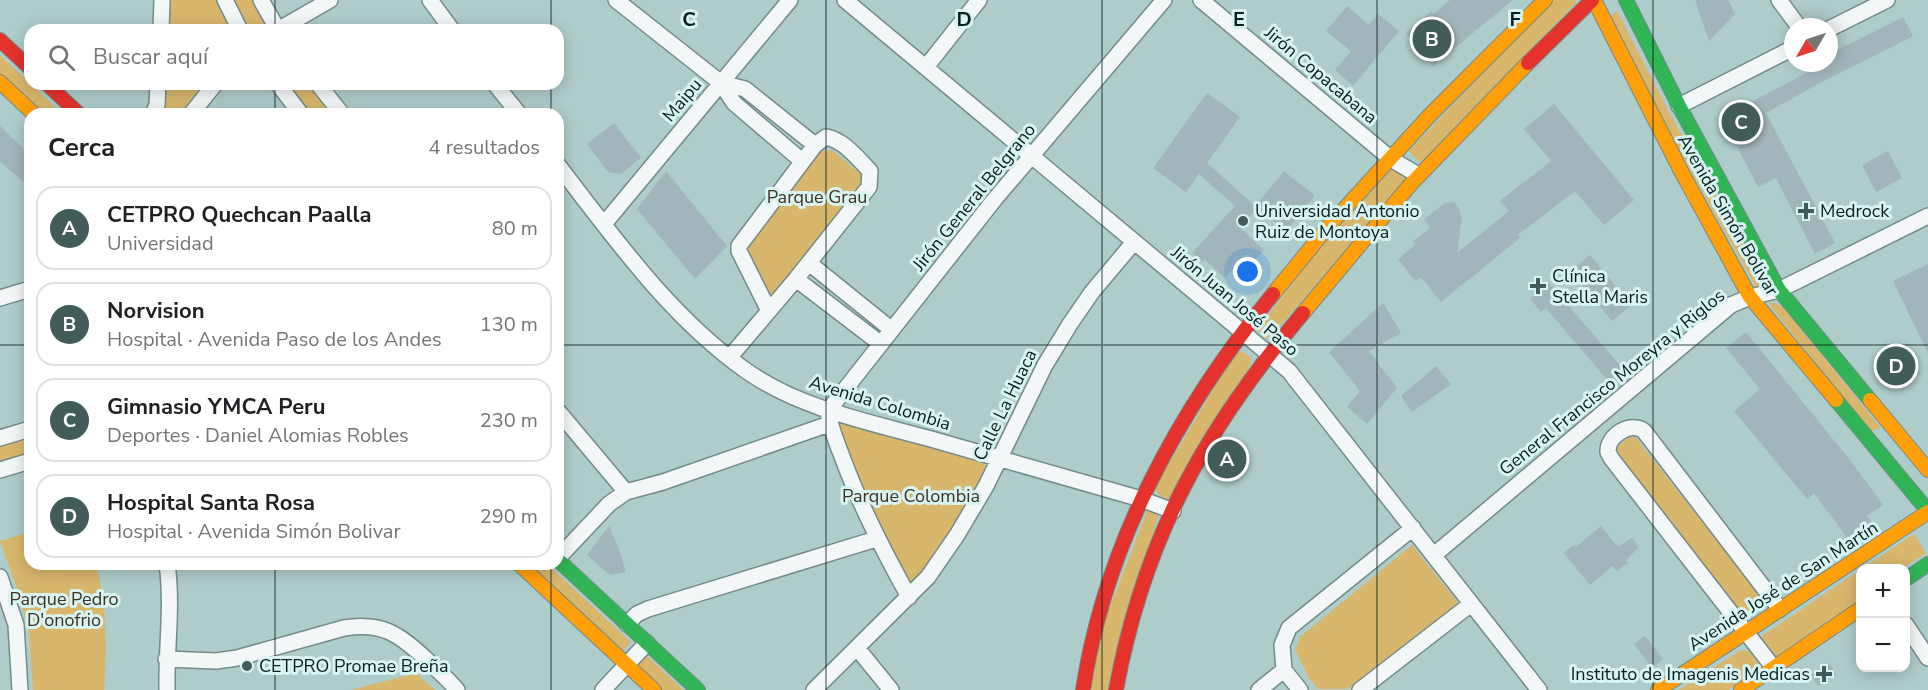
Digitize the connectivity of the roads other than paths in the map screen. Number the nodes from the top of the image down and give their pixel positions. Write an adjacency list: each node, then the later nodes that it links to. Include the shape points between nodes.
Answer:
1 (162, 0): 18 (street)
2 (225, 0): 19 (street)
3 (261, 0): 20 (street)
4 (330, 0): 21 (street)
5 (616, 0): 30 (street)
6 (790, 0): 30 (street, Maipu)
7 (845, 0): 27 (street, Jirón Juan José Paso)
8 (979, 0): 27 (street)
9 (1164, 0): 47 (street, Jirón General Belgrano)
10 (1201, 0): 48 (street, Jirón Copacabana)
11 (1545, 0): 28 (main road)
12 (1593, 0): 31 (main road); 59 (main road, Avenida Simón Bolivar)
13 (1626, 0): 38 (main road, Avenida Simón Bolivar)
14 (1779, 0): 17 (street)
15 (1887, 0): 23 (street)
16 (435, 2): 22 (street)
17 (1792, 18)
18 (160, 24)
19 (237, 24)
20 (275, 24)
21 (288, 24)
22 (448, 24)
23 (1838, 24)
24 (0, 40): 26 (main road)
25 (1784, 53): 38 (street)
26 (24, 62)
27 (926, 67): 47 (street, Jirón Juan José Paso)
28 (1475, 70): 31 (main road, via 1482,70); 48 (main road)
29 (0, 82): 39 (main road)
30 (721, 83): 46 (street, via 745,89); 49 (street, via 734,104); 53 (street, Maipu)
31 (1494, 83): 51 (main road)
32 (53, 90): 40 (main road)
33 (158, 90): 41 (street)
34 (210, 90): 42 (street)
35 (283, 90): 43 (street)
36 (323, 90): 44 (street)
37 (500, 90): 45 (street)
38 (1679, 106): 57 (main road, Avenida Simón Bolivar)
39 (28, 108)
40 (73, 108)
41 (156, 108)
42 (196, 108)
43 (296, 108)
44 (337, 108)
45 (514, 108)
46 (815, 145): 49 (street); 55 (street, via 826,137 834,138 870,171 871,180)
47 (1031, 157): 54 (street, Jirón Juan José Paso); 62 (street, Jirón General Belgrano)
48 (1391, 159): 51 (street, Jirón Copacabana); 63 (main road)
49 (802, 160): 61 (street, via 739,246)
50 (564, 173): 53 (street, Avenida Colombia)
51 (1418, 175): 65 (main road)
52 (1928, 216): 57 (street, General Francisco Moreyra y Riglos)
53 (604, 225): 66 (street, Avenida Colombia, via 670,303)
54 (1134, 242): 63 (street, Jirón Juan José Paso); 71 (street, Calle La Huaca, via 1070,324 1045,365)
55 (809, 263): 56 (street); 62 (street)
56 (796, 279): 61 (street); 64 (street)
57 (1779, 290): 59 (street, General Francisco Moreyra y Riglos); 74 (main road, Avenida Simón Bolivar)
58 (24, 291): 60 (street)
59 (1750, 297): 78 (main road, Avenida Simón Bolivar); 82 (street, General Francisco Moreyra y Riglos, via 1731,305)
60 (0, 298)
61 (769, 311): 66 (street)
62 (892, 330): 64 (street, Jirón General Belgrano)
63 (1243, 331): 65 (street, Jirón Juan José Paso); 76 (main road, via 1193,404)
64 (881, 344): 68 (street, Jirón General Belgrano)
65 (1269, 353): 77 (main road, via 1191,471); 79 (street, Jirón Juan José Paso, via 1289,371)
66 (729, 358): 68 (street, Avenida Colombia)
67 (564, 418): 75 (street)
68 (828, 418): 71 (street, Avenida Colombia); 75 (street, via 674,478); 80 (street)
69 (24, 431): 70 (street)
70 (0, 438)
71 (1000, 459): 76 (street, Avenida Colombia); 89 (street, Calle La Huaca, via 946,553)
72 (24, 463): 73 (street)
73 (0, 470)
74 (1928, 470)
75 (626, 492): 81 (street, via 609,504)
76 (1141, 499): 77 (street, Avenida Colombia); 111 (main road, via 1100,607)
77 (1173, 511): 112 (main road, via 1156,547 1130,624)
78 (1928, 512): 91 (main road, Avenida José de San Martín)
79 (1413, 528): 82 (street, Jirón Juan José Paso); 102 (street, via 1289,628 1282,645)
80 (876, 539): 89 (street); 93 (street, via 648,609)
81 (564, 553)
82 (1434, 555): 90 (street, Jirón Juan José Paso)
83 (1928, 564): 87 (main road)
84 (564, 565): 93 (main road)
85 (168, 570): 99 (street, via 171,595)
86 (525, 570): 100 (main road)
87 (1910, 576)
88 (0, 577): 103 (street, via 16,625)
89 (909, 597): 97 (street, Calle La Huaca)
90 (1471, 603): 115 (street); 116 (street, Jirón Juan José Paso)
91 (1780, 609): 94 (main road, Avenida José de San Martín); 94 (street, via 1644,431 1627,427 1610,442 1608,452)
92 (1856, 612): 101 (main road)
93 (627, 624): 96 (main road)
94 (1746, 632): 101 (street); 117 (main road, Avenida José de San Martín)
95 (1910, 632): 98 (street)
96 (647, 643): 100 (street); 108 (main road)
97 (857, 648): 109 (street, Calle La Huaca); 110 (street)
98 (1928, 658)
99 (166, 659): 104 (street); 105 (street, via 237,658 361,625 393,632)
100 (627, 665): 106 (street); 107 (main road)
101 (1773, 667): 118 (main road)
102 (1284, 670): 113 (street); 114 (street)
103 (20, 690)
104 (166, 690)
105 (457, 690)
106 (603, 690)
107 (654, 690)
108 (698, 690)
109 (814, 690)
110 (891, 690)
111 (1083, 690)
112 (1116, 690)
113 (1259, 690)
114 (1300, 690)
115 (1360, 690)
116 (1539, 690)
117 (1658, 690)
118 (1741, 690)

